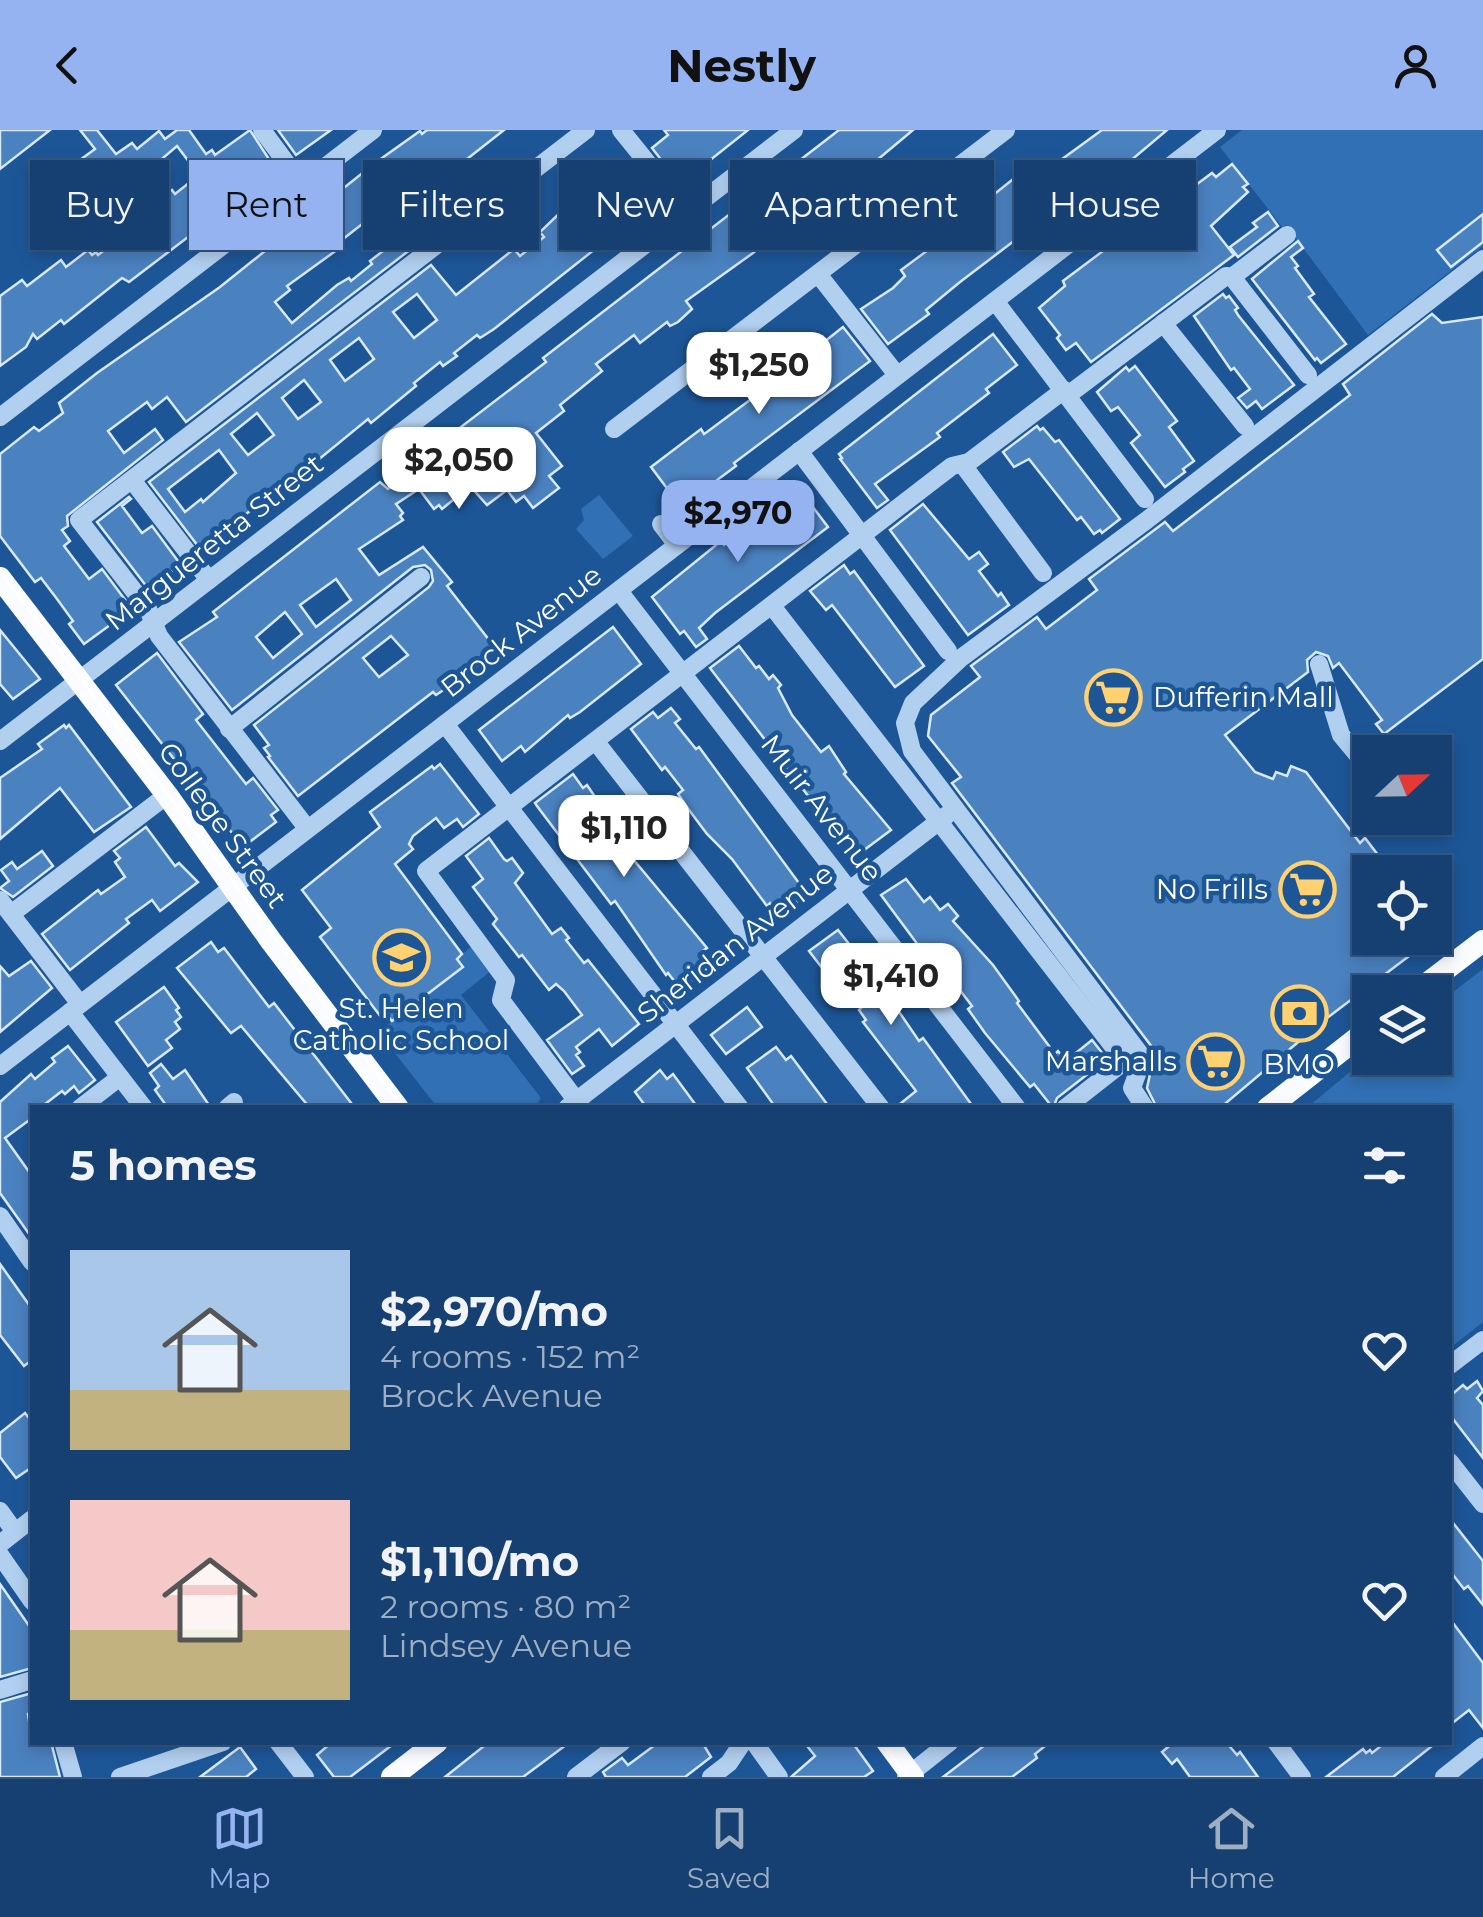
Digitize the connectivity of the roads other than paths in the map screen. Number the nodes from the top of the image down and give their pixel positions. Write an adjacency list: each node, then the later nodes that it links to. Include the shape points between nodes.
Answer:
1 (262, 130): 8 (street)
2 (372, 130): 9 (street)
3 (586, 130): 28 (street)
4 (621, 130): 10 (street)
5 (794, 130): 11 (street, Margueretta Street)
6 (1006, 130): 16 (street)
7 (1217, 130): 18 (street, Brock Avenue)
8 (284, 160)
9 (333, 160)
10 (645, 160)
11 (710, 194)
12 (1287, 235): 17 (street)
13 (216, 250): 23 (street)
14 (638, 250): 36 (street, Margueretta Street)
15 (1483, 258): 49 (street, via 961,658 913,704 905,723)
16 (818, 274): 20 (street); 25 (street)
17 (1232, 277): 19 (street); 21 (street)
18 (995, 301): 20 (street, Brock Avenue); 22 (street)
19 (1163, 323): 22 (street); 24 (street)
20 (897, 375): 26 (street, Brock Avenue)
21 (1308, 375)
22 (1066, 393): 27 (street); 29 (street)
23 (0, 417)
24 (1245, 426)
25 (614, 429)
26 (799, 451): 31 (street); 32 (street, Brock Avenue)
27 (963, 465): 31 (street, via 952,466); 33 (street)
28 (132, 480): 36 (street); 39 (street, via 79,520)
29 (1145, 499)
30 (661, 524): 32 (street)
31 (862, 536): 38 (street); 40 (street)
32 (677, 545): 37 (street, Brock Avenue)
33 (1043, 573)
34 (421, 577): 45 (street)
35 (0, 578): 43 (main road, College Street)
36 (209, 580): 39 (street, Margueretta Street)
37 (619, 591): 42 (street, Muir Avenue); 44 (street, Brock Avenue)
38 (772, 606): 42 (street); 50 (street)
39 (154, 624): 43 (street, Margueretta Street); 45 (street)
40 (948, 652)
41 (1319, 664): 48 (street, via 1341,735)
42 (682, 674): 47 (street); 57 (street, Muir Avenue)
43 (79, 681): 46 (street, Margueretta Street); 51 (main road, College Street)
44 (446, 724): 52 (street); 55 (street, Brock Avenue)
45 (229, 730): 55 (street)
46 (0, 741)
47 (596, 742): 52 (street); 60 (street)
48 (1352, 748)
49 (918, 759): 50 (street); 53 (street)
50 (900, 773): 54 (street)
51 (167, 796): 56 (main road, College Street); 58 (street)
52 (509, 808): 63 (street); 70 (street, via 426,871 506,980 501,1000)
53 (955, 808): 54 (street, Sheridan Avenue); 75 (street, via 1143,1058 1132,1088)
54 (937, 822): 57 (street, Sheridan Avenue); 74 (street, via 1119,1054 1116,1068)
55 (307, 828): 56 (street, Brock Avenue)
56 (232, 886): 62 (street, Brock Avenue); 67 (main road, College Street)
57 (851, 888): 60 (street, Sheridan Avenue); 73 (street, Muir Avenue)
58 (5, 907): 62 (street)
59 (1483, 941): 61 (main road)
60 (764, 955): 63 (street, Sheridan Avenue); 72 (street)
61 (1438, 975)
62 (75, 1008): 65 (street, Brock Avenue); 66 (street)
63 (676, 1024): 70 (street, Sheridan Avenue); 71 (street)
64 (1352, 1042): 76 (main road)
65 (0, 1066)
66 (120, 1077): 68 (street); 69 (street)
67 (387, 1104)
68 (84, 1105)
69 (142, 1105)
70 (575, 1105)
71 (738, 1105)
72 (879, 1105)
73 (1015, 1105)
74 (1070, 1105)
75 (1142, 1105)
76 (1272, 1105)
77 (0, 1216): 78 (street)
78 (30, 1259)
79 (1483, 1340): 80 (street)
80 (1452, 1363)
81 (1452, 1465): 82 (street)
82 (1483, 1504)
83 (0, 1511): 85 (street)
84 (30, 1521): 85 (street)
85 (16, 1532): 86 (street)
86 (0, 1544)
87 (0, 1556): 88 (street)
88 (30, 1598)
89 (30, 1681): 90 (street)
90 (0, 1690)
91 (64, 1745): 104 (street)
92 (214, 1745): 105 (street)
93 (280, 1745): 106 (street)
94 (435, 1745): 102 (main road)
95 (618, 1745): 107 (street)
96 (741, 1745): 108 (street)
97 (756, 1745): 109 (street)
98 (888, 1745): 103 (main road)
99 (946, 1745): 103 (street)
100 (1278, 1745): 110 (street)
101 (1483, 1746): 111 (street)
102 (402, 1774)
103 (910, 1776)
104 (74, 1777)
105 (120, 1777)
106 (305, 1777)
107 (576, 1777)
108 (711, 1777)
109 (779, 1777)
110 (1302, 1777)
111 (1444, 1777)

